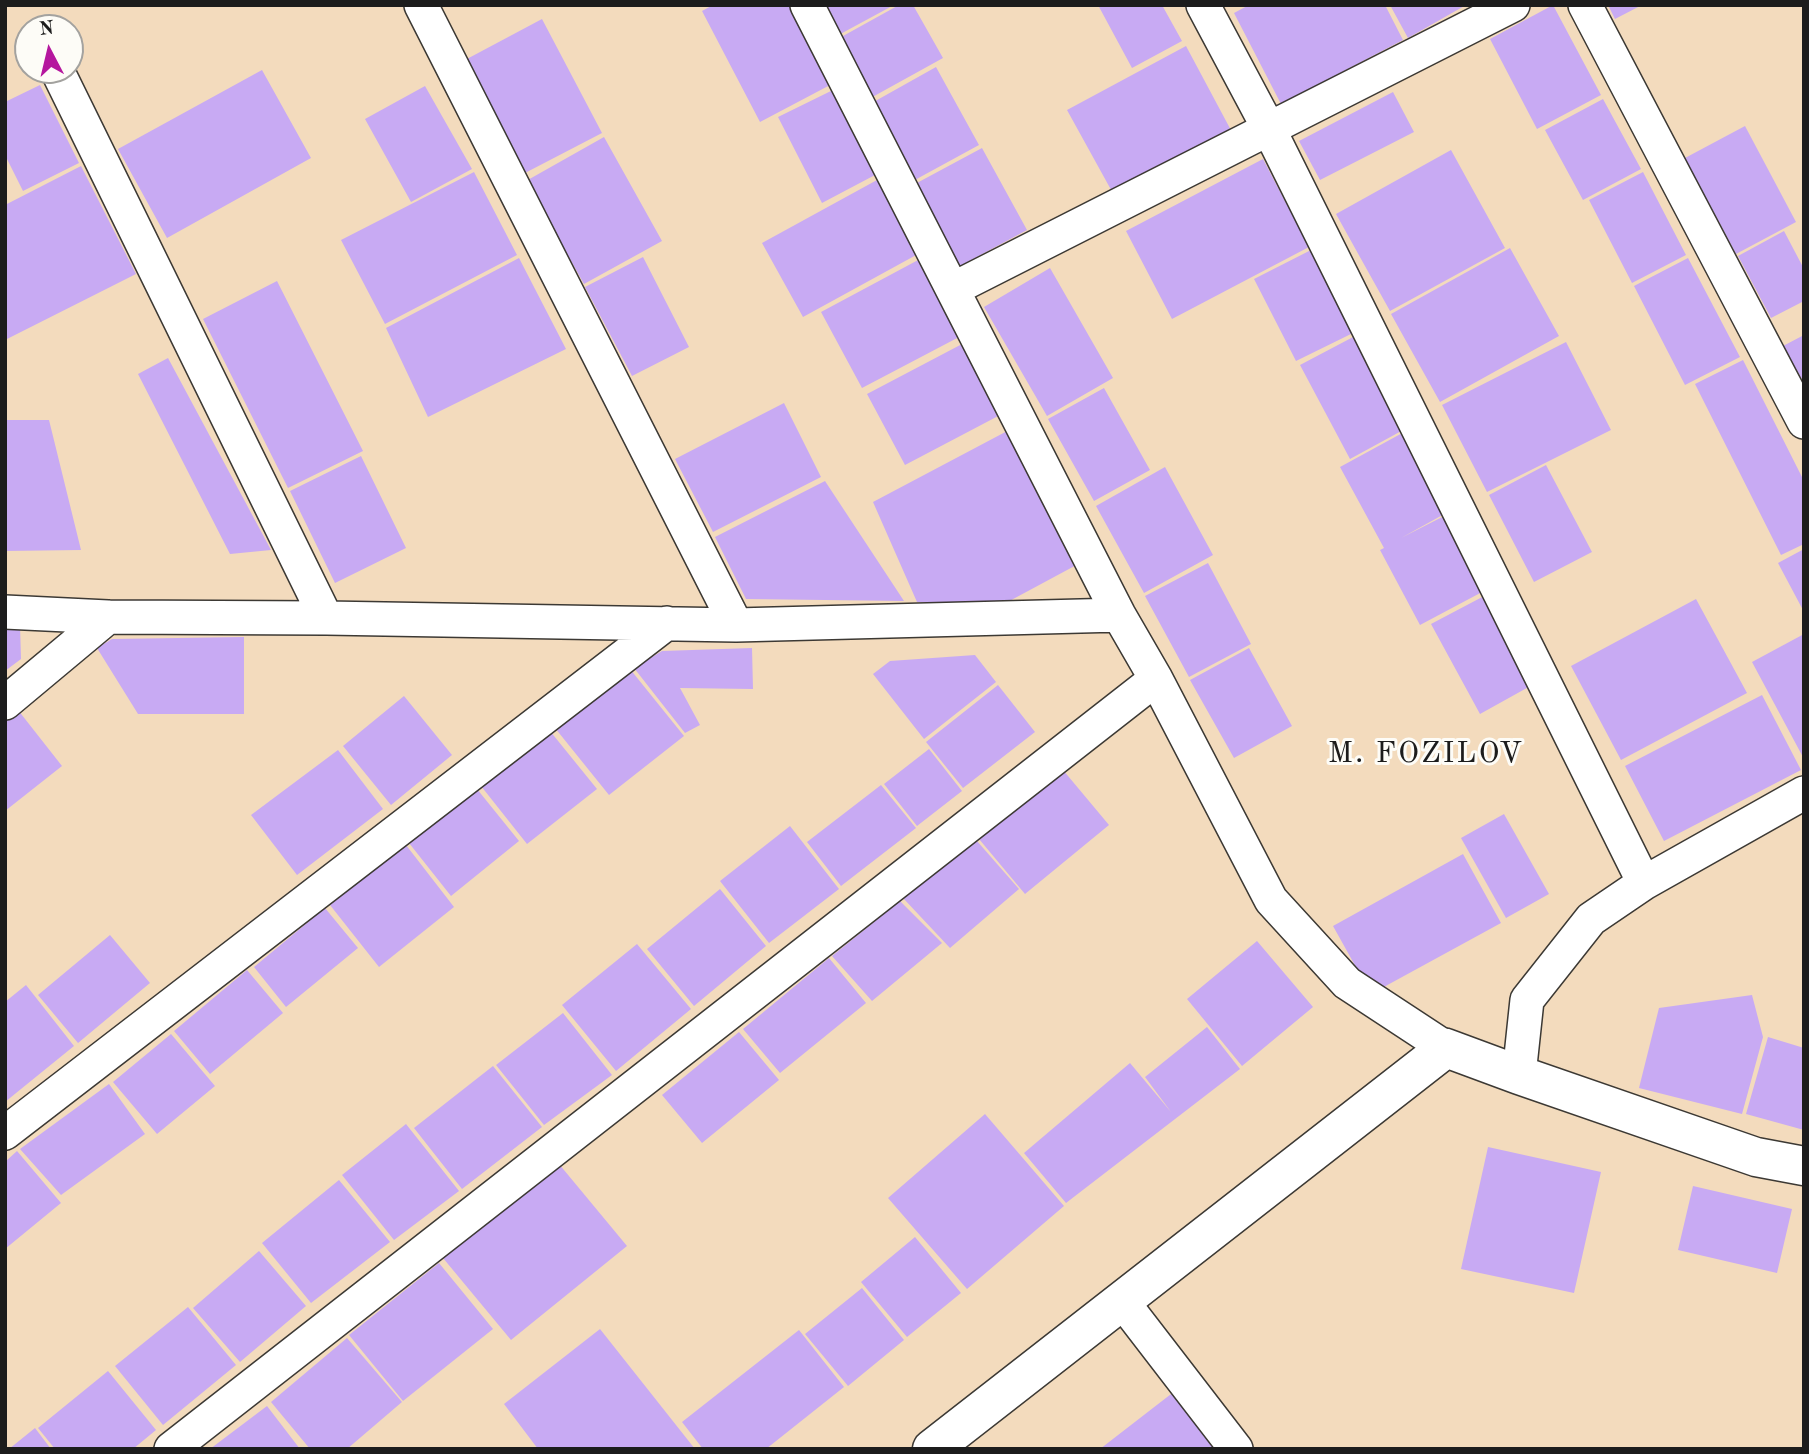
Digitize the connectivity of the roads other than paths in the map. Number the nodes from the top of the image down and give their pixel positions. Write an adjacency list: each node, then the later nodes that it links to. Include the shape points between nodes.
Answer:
1 (421, 5): 15 (street)
2 (807, 5): 8 (street)
3 (1203, 5): 7 (street)
4 (1513, 5): 7 (street)
5 (1584, 5): 9 (street)
6 (64, 84): 13 (street)
7 (1269, 129): 8 (street); 19 (street)
8 (953, 289): 11 (street)
9 (1804, 422)
10 (5, 611): 12 (street)
11 (1119, 615): 15 (street); 16 (street)
12 (108, 617): 13 (street); 17 (street)
13 (326, 618): 14 (street)
14 (667, 623): 15 (street); 22 (street)
15 (736, 625)
16 (1156, 679): 20 (street, via 1271,900 1347,983); 25 (street)
17 (5, 704)
18 (1804, 793): 19 (street)
19 (1644, 883): 21 (street, via 1591,919 1527,1000)
20 (1446, 1048): 21 (street); 24 (street)
21 (1519, 1075): 23 (street, via 1756,1157)
22 (5, 1133)
23 (1804, 1166)
24 (1122, 1301): 26 (street); 27 (street)
25 (171, 1449)
26 (932, 1449)
27 (1236, 1449)

